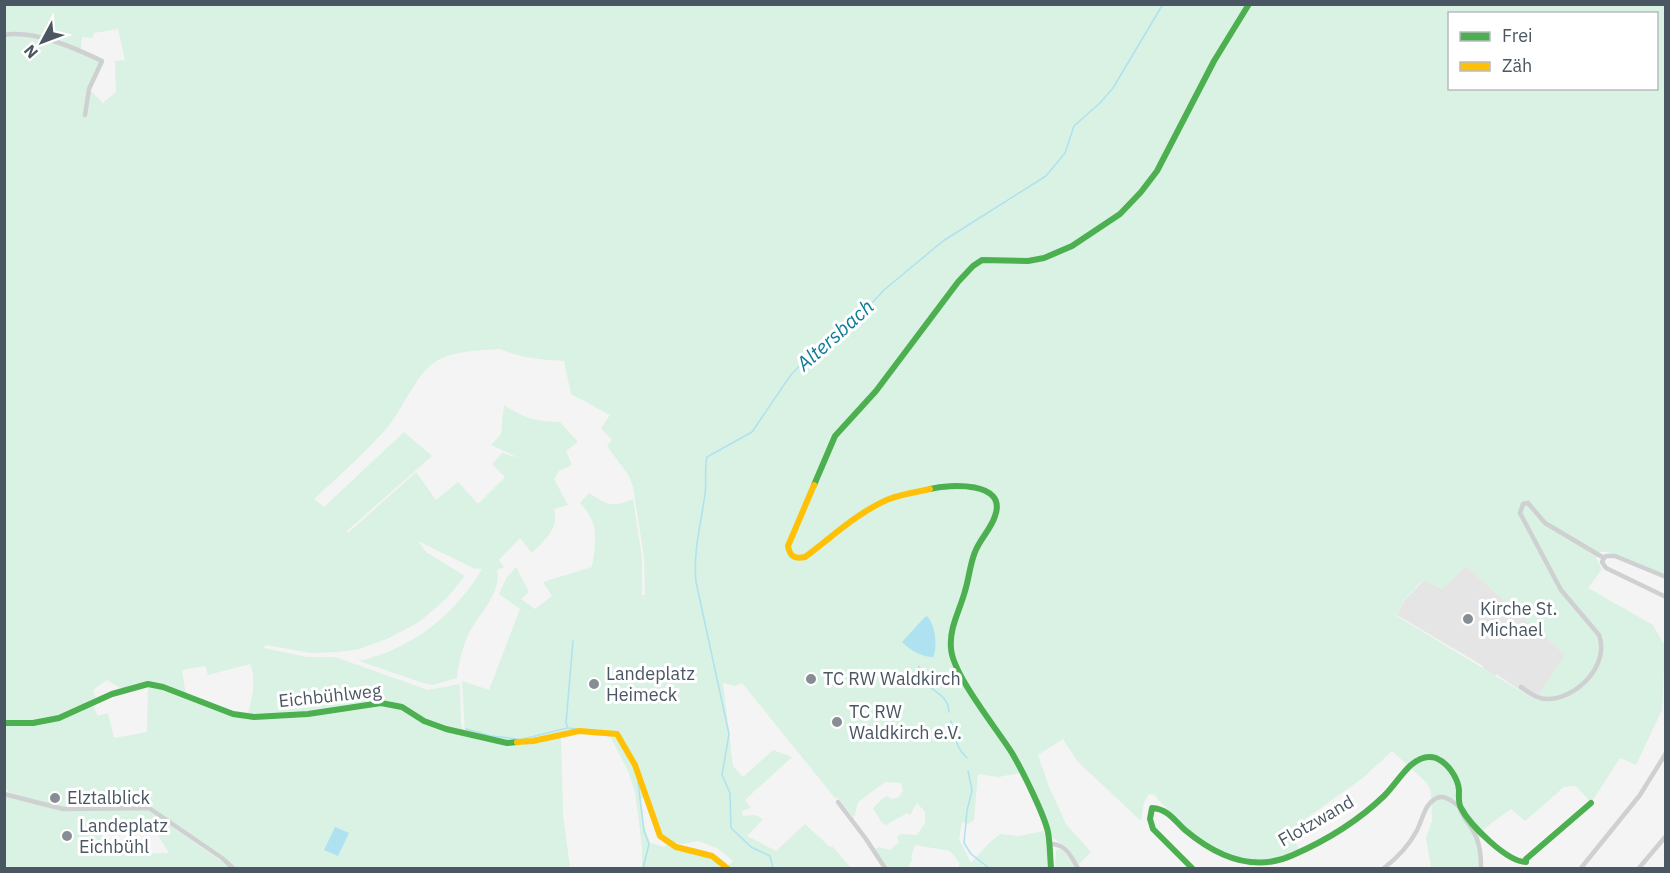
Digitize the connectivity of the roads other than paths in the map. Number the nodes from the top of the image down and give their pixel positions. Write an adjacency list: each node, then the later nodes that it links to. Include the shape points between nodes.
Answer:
1 (1249, 4): 17 (street, via 1214,61 1160,165 1145,188 1119,214 1072,246 1044,258 982,260 958,282 901,360 835,436 788,546 792,558 805,557 867,512 910,494 957,484 992,495 997,514 976,547 951,635 950,654 1013,755 1041,813)
2 (4, 35): 3 (street, via 37,37 102,61 89,89)
3 (85, 115)
4 (1604, 558): 5 (street, via 1615,556); 6 (street, via 1606,568); 7 (street, via 1545,524 1528,503 1520,508 1562,590 1602,643 1599,661 1573,692 1545,699)
5 (1665, 577)
6 (1665, 597)
7 (1521, 687)
8 (4, 723): 19 (street, Eichbühlweg, via 59,718 112,694 148,684 233,714 254,717 381,703 402,707 446,729 507,743 579,730 617,734 635,765 660,836 668,844 709,854)
9 (1665, 753): 26 (street, via 1640,795)
10 (4, 790): 12 (street)
11 (4, 794): 12 (street)
12 (11, 796): 18 (street, via 63,809 149,808)
13 (838, 802): 20 (street)
14 (1591, 803): 15 (street, via 1526,862 1516,861 1502,850)
15 (1460, 807): 23 (street, Flotzwand, via 1458,784 1442,761 1432,756 1420,758 1377,802 1322,839 1286,858 1256,864 1224,856 1193,837 1164,809 1152,808 1150,825); 24 (street, via 1448,798 1435,798 1403,851); 25 (street, via 1478,841)
16 (1665, 836): 27 (street)
17 (1050, 844): 21 (street); 22 (street, via 1066,850)
18 (233, 868)
19 (727, 868)
20 (885, 868)
21 (1050, 868)
22 (1078, 868)
23 (1192, 868)
24 (1384, 868)
25 (1481, 868)
26 (1581, 868)
27 (1639, 868)

